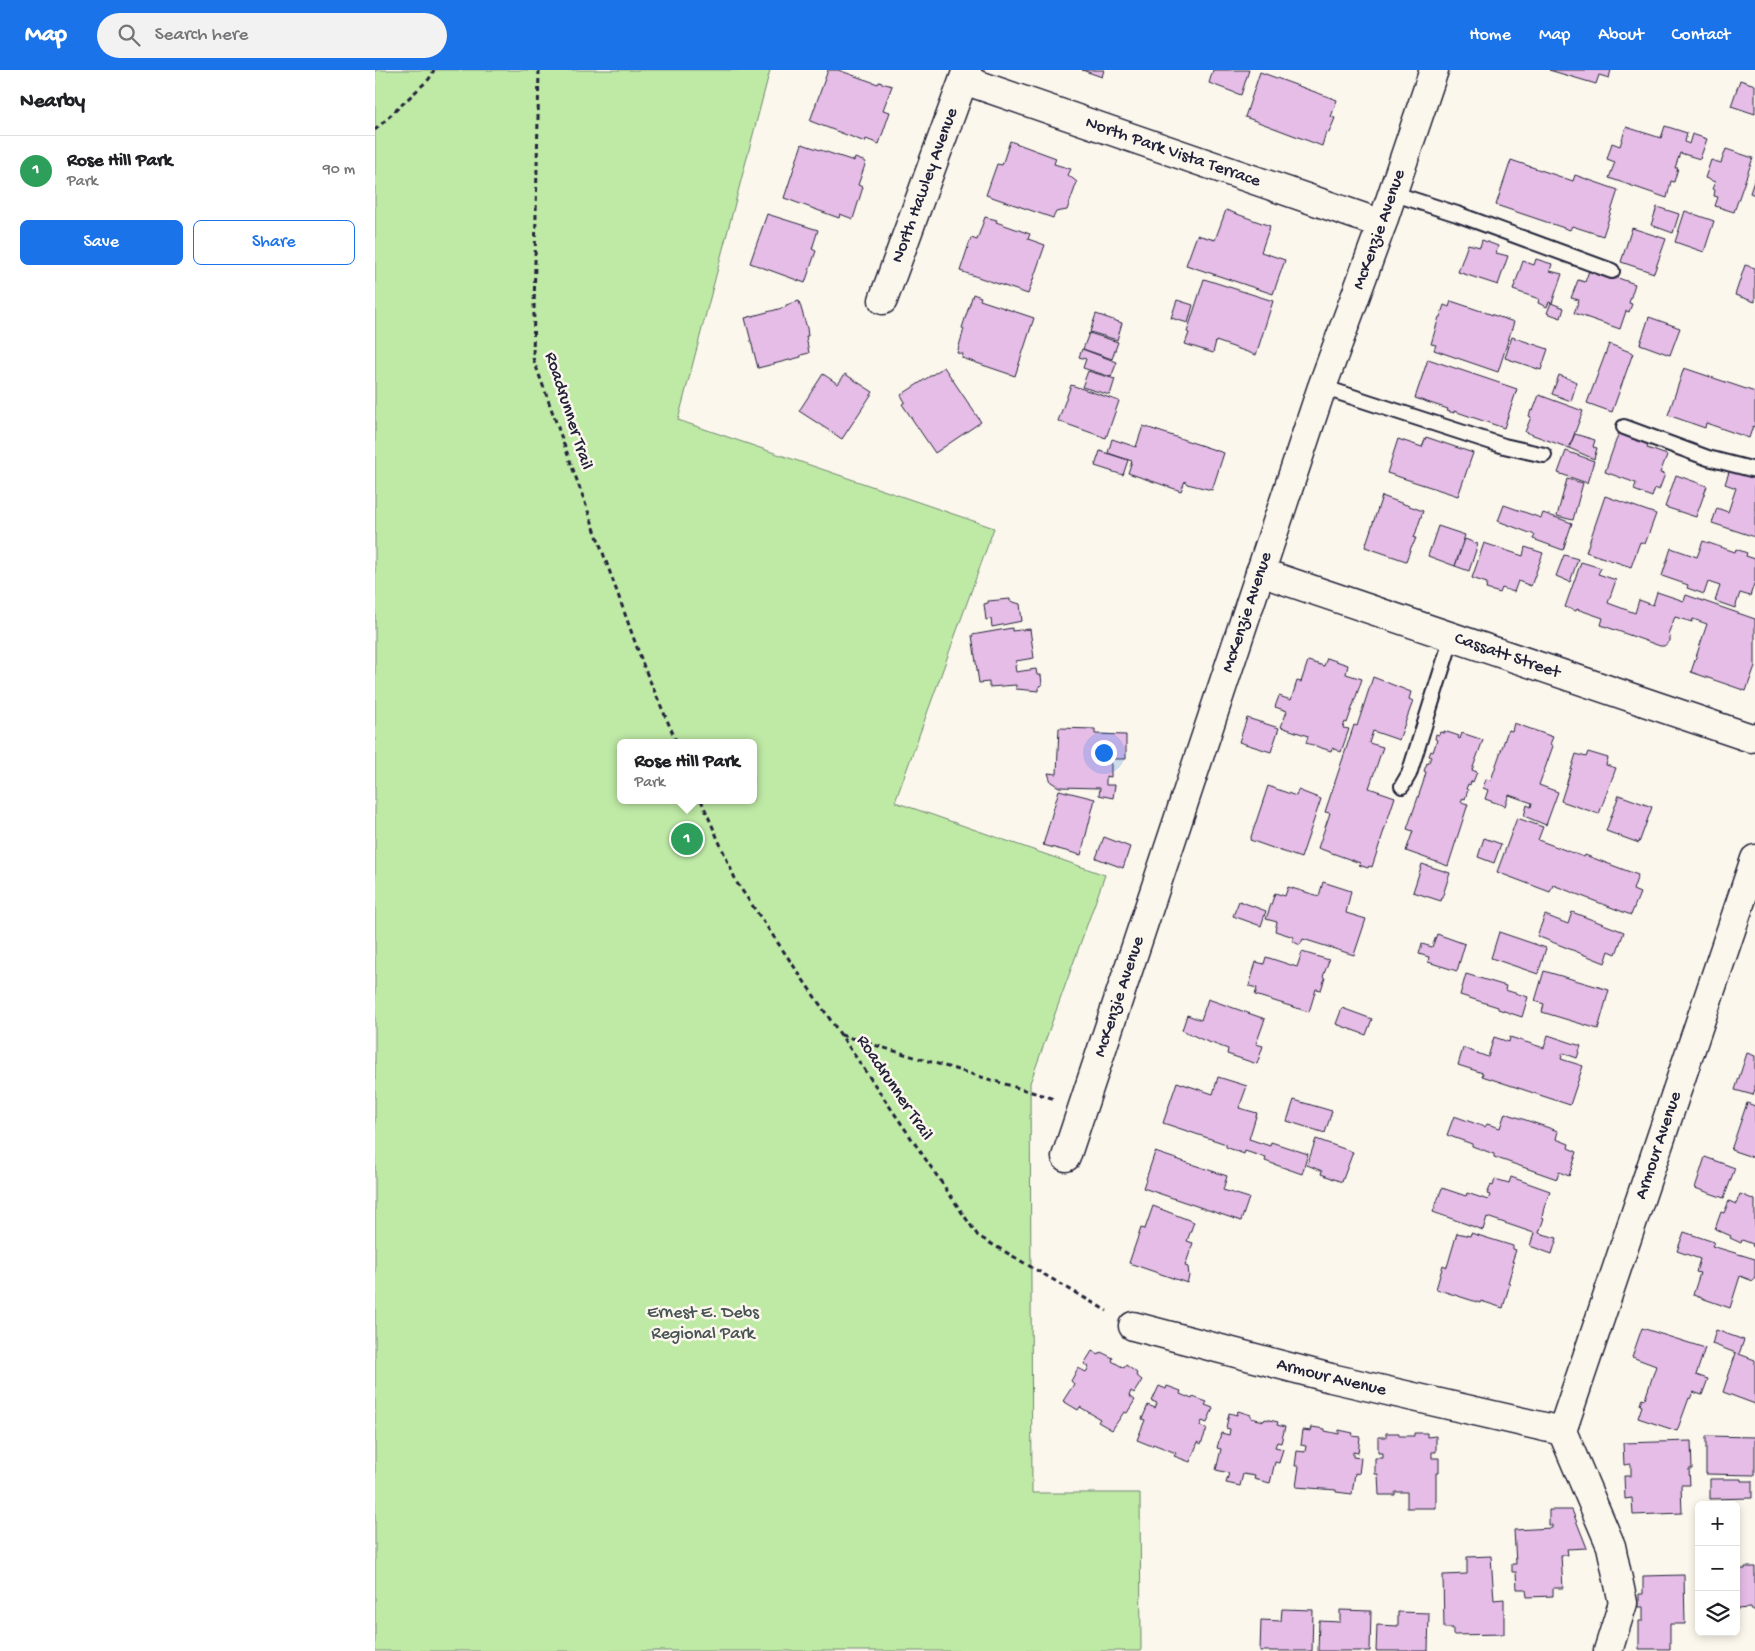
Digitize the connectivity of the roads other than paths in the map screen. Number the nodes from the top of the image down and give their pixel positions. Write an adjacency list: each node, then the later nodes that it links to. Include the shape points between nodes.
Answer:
1 (1434, 70): 3 (street, McKenzie Avenue)
2 (966, 75): 4 (street, North Park Vista Terrace); 6 (street, North Hawley Avenue)
3 (1392, 193): 4 (street, McKenzie Avenue); 5 (lane)
4 (1382, 224): 7 (street, McKenzie Avenue)
5 (1613, 270)
6 (883, 300)
7 (1322, 387): 9 (lane, via 1504,446); 11 (street, McKenzie Avenue)
8 (1624, 427): 10 (lane, via 1708,458)
9 (1544, 455)
10 (1755, 470)
11 (1260, 572): 12 (street, Cassatt Street); 16 (street, McKenzie Avenue)
12 (1452, 637): 13 (street, Cassatt Street); 14 (lane)
13 (1755, 737)
14 (1403, 786)
15 (1755, 859): 18 (street, Armour Avenue)
16 (1066, 1157)
17 (1133, 1326): 18 (street, Armour Avenue, via 1331,1378)
18 (1562, 1431): 19 (street, via 1611,1546 1623,1604)
19 (1608, 1651)

